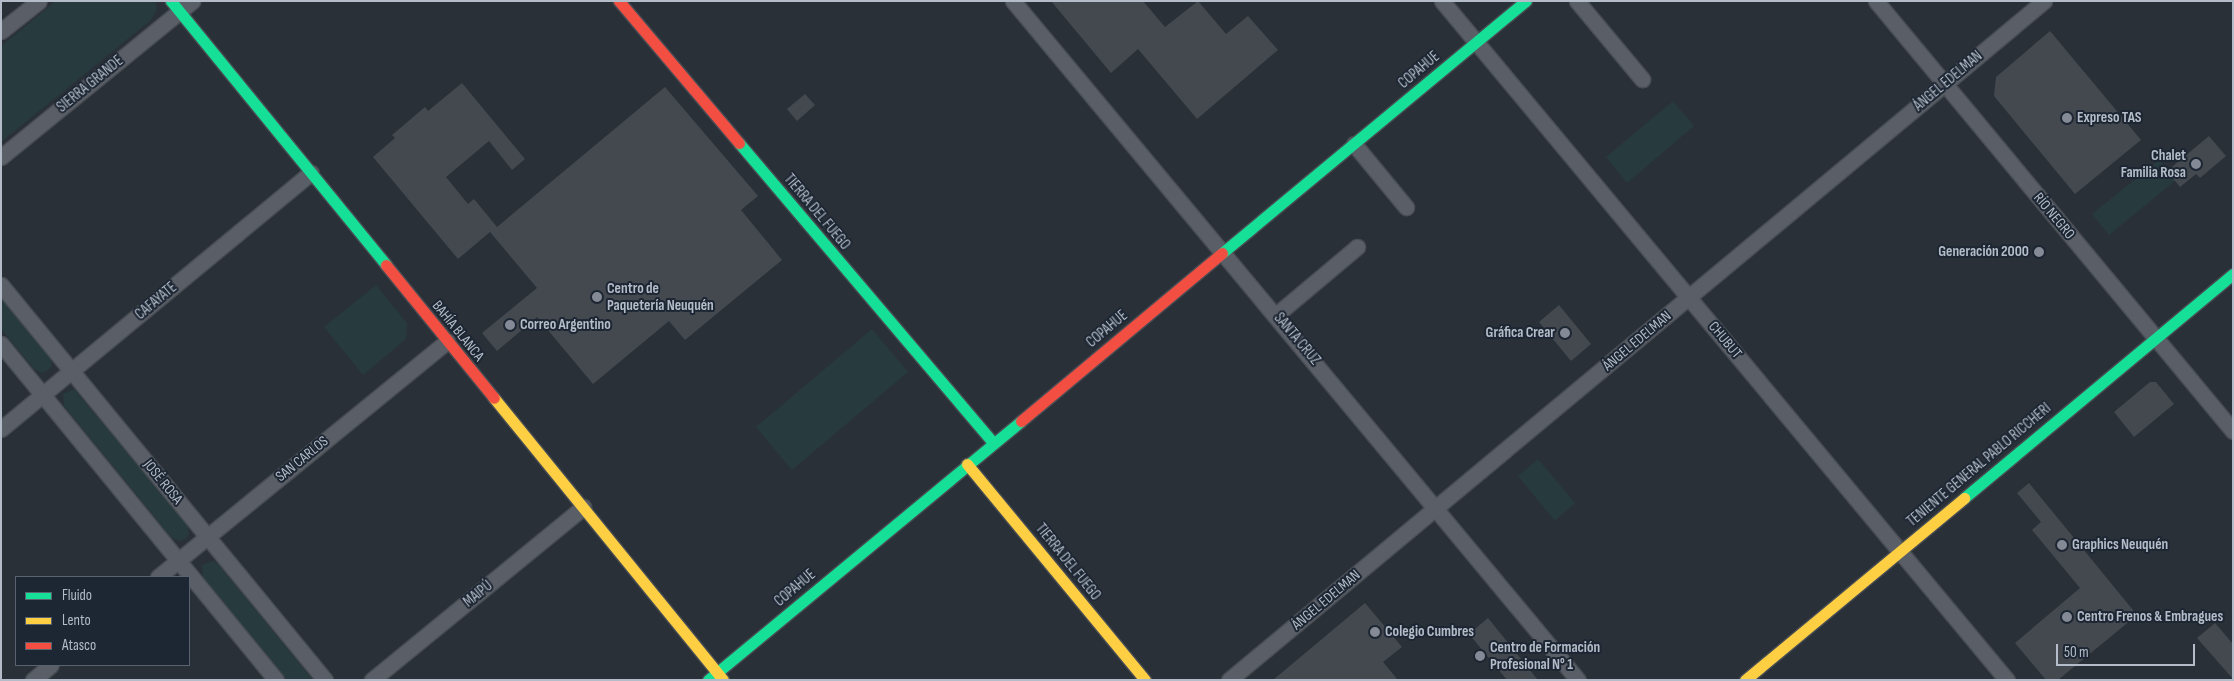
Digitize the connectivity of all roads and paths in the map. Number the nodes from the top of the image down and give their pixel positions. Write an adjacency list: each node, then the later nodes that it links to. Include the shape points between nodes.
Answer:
1 (39, 1): 11 (street)
2 (192, 1): 10 (street, SIERRA GRANDE)
3 (619, 1): 32 (street, TIERRA DEL FUEGO)
4 (1013, 1): 20 (street, SANTA CRUZ)
5 (1442, 1): 12 (street, CHUBUT)
6 (1526, 1): 12 (street, COPAHUE)
7 (1577, 1): 13 (street)
8 (1876, 1): 14 (street, RÍO NEGRO)
9 (2044, 1): 14 (street, ÁNGEL EDELMAN)
10 (175, 6): 16 (street, SIERRA GRANDE); 17 (street, BAHÍA BLANCA)
11 (1, 31)
12 (1476, 42): 15 (street, COPAHUE); 23 (street, CHUBUT)
13 (1642, 79)
14 (1945, 84): 23 (street, ÁNGEL EDELMAN); 25 (street, RÍO NEGRO)
15 (1354, 144): 18 (street); 20 (street, COPAHUE)
16 (1, 157)
17 (311, 173): 26 (street, BAHÍA BLANCA); 28 (street, CAFAYATE)
18 (1406, 207)
19 (1357, 247): 24 (street)
20 (1224, 252): 24 (street, SANTA CRUZ); 32 (street, COPAHUE)
21 (2233, 274): 25 (street, TENIENTE GENERAL PABLO RICCHERI)
22 (1, 285): 28 (street, JOSÉ ROSA)
23 (1689, 297): 35 (street, ÁNGEL EDELMAN); 37 (street, CHUBUT)
24 (1276, 315): 35 (street, SANTA CRUZ)
25 (2156, 338): 31 (street, RÍO NEGRO); 37 (street, TENIENTE GENERAL PABLO RICCHERI)
26 (447, 341): 34 (street, BAHÍA BLANCA); 36 (street, SAN CARLOS)
27 (1, 344): 29 (street)
28 (72, 371): 29 (street, CAFAYATE); 36 (street, JOSÉ ROSA)
29 (43, 394): 30 (street, CAFAYATE); 38 (street)
30 (1, 429)
31 (2233, 431)
32 (993, 443): 33 (street, COPAHUE)
33 (968, 464): 41 (street, COPAHUE); 46 (street, TIERRA DEL FUEGO)
34 (583, 508): 41 (street, BAHÍA BLANCA); 45 (street, MAIPÚ)
35 (1436, 508): 47 (street, ÁNGEL EDELMAN); 48 (street, SANTA CRUZ)
36 (208, 537): 38 (street, SAN CARLOS); 44 (street, JOSÉ ROSA)
37 (1900, 551): 49 (street, TENIENTE GENERAL PABLO RICCHERI); 50 (street, CHUBUT)
38 (178, 561): 39 (street, SAN CARLOS); 43 (street)
39 (159, 576)
40 (50, 666): 42 (street)
41 (716, 677)
42 (33, 680)
43 (276, 680)
44 (325, 680)
45 (372, 680)
46 (1145, 680)
47 (1229, 680)
48 (1578, 680)
49 (1745, 680)
50 (2006, 680)

